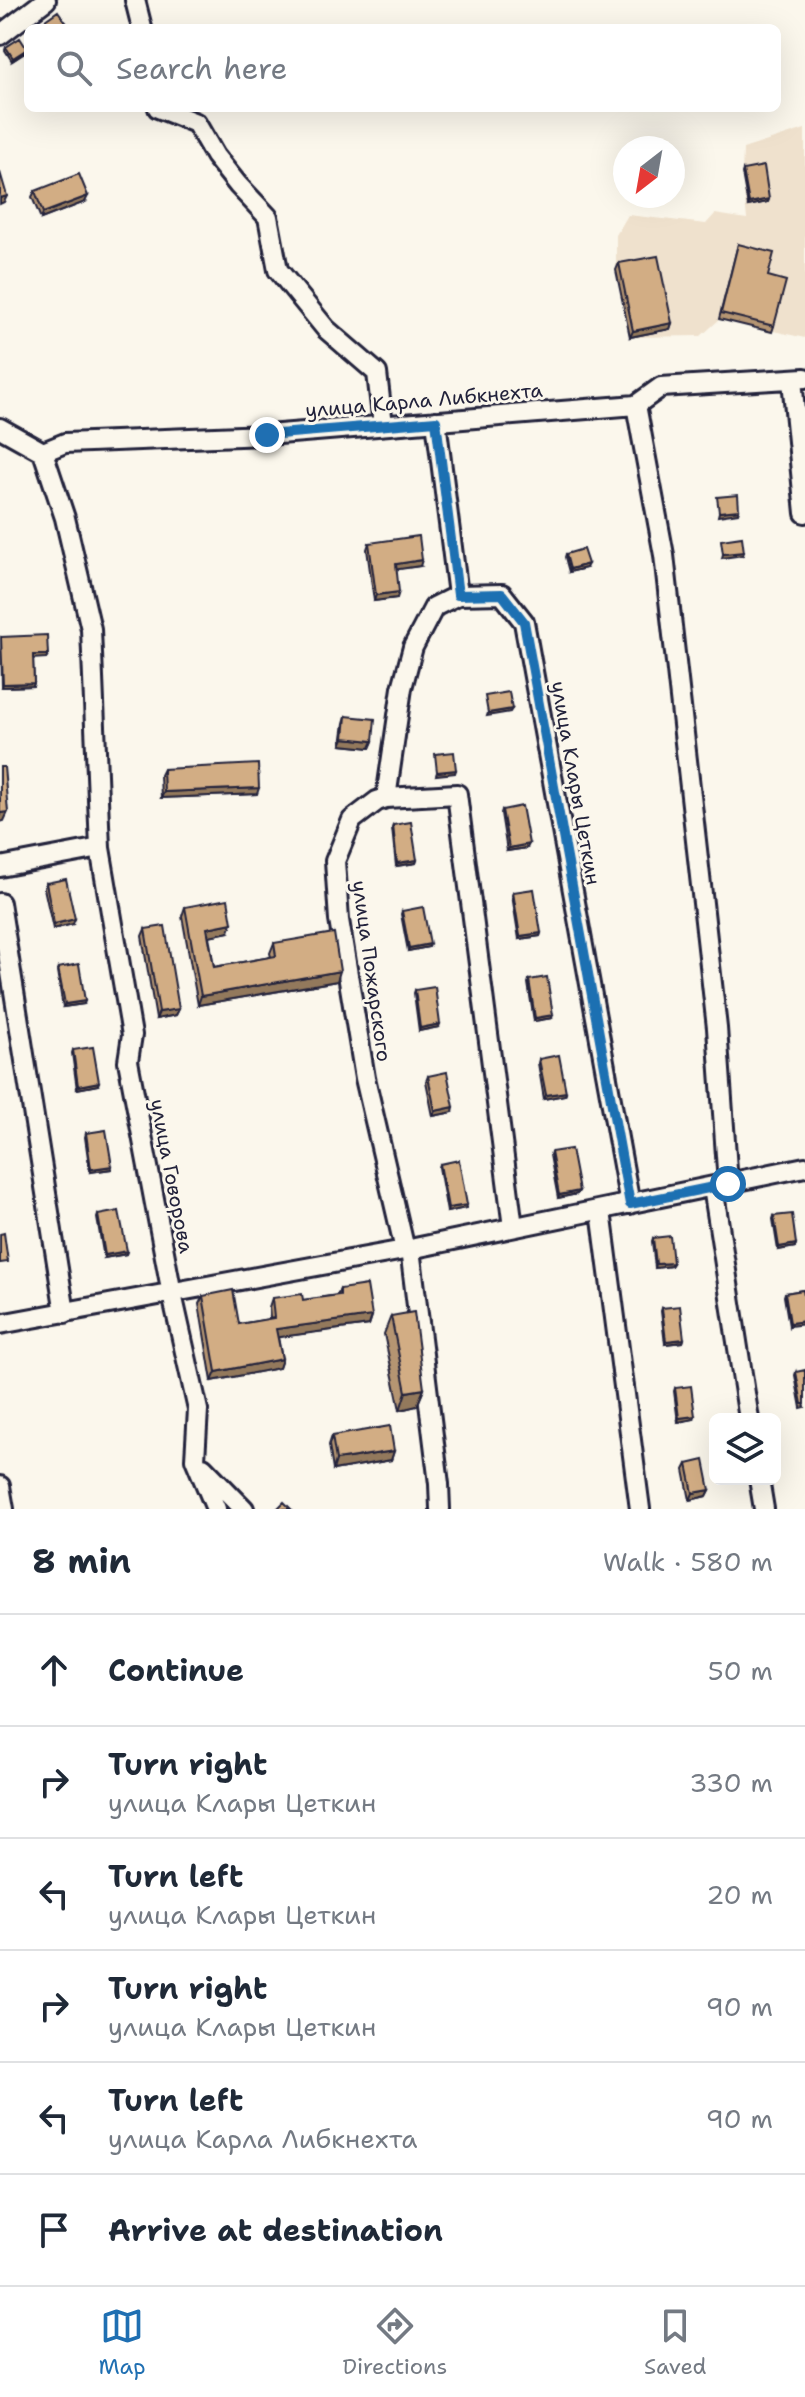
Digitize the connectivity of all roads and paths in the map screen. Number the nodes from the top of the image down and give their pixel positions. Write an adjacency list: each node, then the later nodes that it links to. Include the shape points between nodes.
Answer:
1 (46, 0): 4 (street)
2 (135, 0): 3 (street)
3 (141, 24)
4 (0, 35)
5 (168, 112): 9 (street, via 196,123 215,156 268,217 278,270 326,329 377,373)
6 (798, 379): 7 (street, улица Карла Либкнехта, via 661,387); 12 (street)
7 (636, 405): 8 (street, улица Карла Либкнехта); 19 (street, via 664,555 717,1028)
8 (436, 421): 9 (street, улица Карла Либкнехта); 13 (street)
9 (383, 425): 11 (street, улица Карла Либкнехта, via 65,443)
10 (0, 428): 11 (street)
11 (43, 452): 15 (street, улица Говорова, via 91,629)
12 (805, 513)
13 (458, 595): 14 (street, via 434,607 413,647); 20 (street, улица Клары Цеткин, via 502,594 524,622)
14 (386, 798): 22 (street, via 457,794); 23 (street, улица Пожарского, via 352,820 335,861 339,920 365,1078)
15 (100, 848): 16 (street); 24 (street, улица Говорова, via 132,1035 128,1061)
16 (0, 867)
17 (0, 903): 25 (street)
18 (805, 1167): 19 (street)
19 (721, 1185): 20 (street); 27 (street)
20 (630, 1204): 21 (street)
21 (601, 1211): 22 (street); 35 (street)
22 (513, 1227): 23 (street)
23 (408, 1249): 24 (street); 34 (street, улица Пожарского)
24 (172, 1294): 25 (street); 28 (street, улица Говорова, via 198,1410)
25 (65, 1313): 26 (street)
26 (0, 1324)
27 (748, 1413)
28 (195, 1459): 32 (street, улица Говорова); 33 (street)
29 (760, 1485): 36 (street)
30 (0, 1486): 31 (street)
31 (4, 1509)
32 (216, 1509)
33 (244, 1509)
34 (440, 1509)
35 (640, 1509)
36 (764, 1509)

